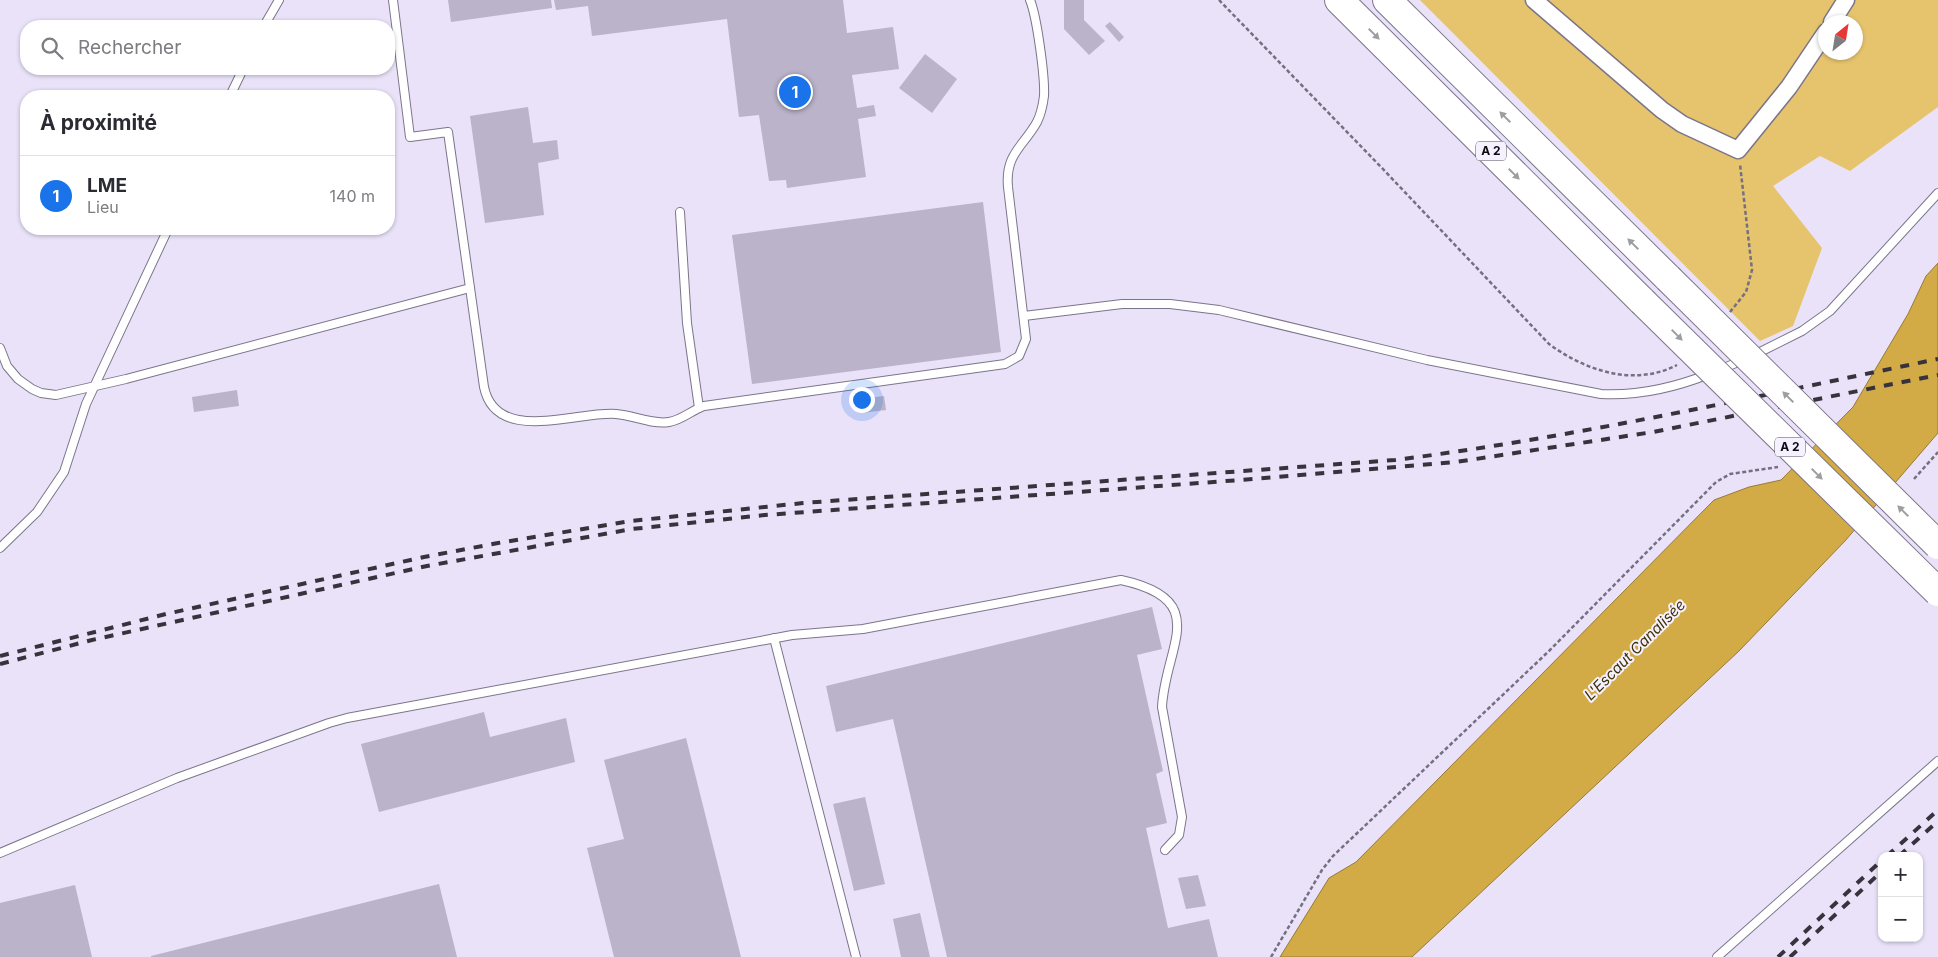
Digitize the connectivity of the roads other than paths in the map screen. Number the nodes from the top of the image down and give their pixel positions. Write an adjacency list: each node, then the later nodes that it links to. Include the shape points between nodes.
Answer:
1 (279, 0): 9 (lane)
2 (393, 0): 16 (lane, via 410,137 448,132)
3 (1030, 0): 17 (lane, via 1038,38 1043,102 1036,123 1012,156 1007,178)
4 (1339, 0): 23 (highway, A 2, one-way to 23, bridge)
5 (1387, 0): 21 (highway, A 2, one-way to 5, bridge)
6 (1534, 0): 10 (street, via 1662,110 1682,124 1738,150 1789,87)
7 (1846, 0): 8 (street)
8 (1836, 15)
9 (267, 20)
10 (1818, 44)
11 (240, 75): 12 (lane)
12 (233, 90)
13 (1938, 194): 17 (lane, via 1842,299 1802,331 1765,351 1693,380 1623,394 1576,390 1475,370 1240,314 1170,304 1122,304)
14 (680, 212): 20 (lane, via 687,323)
15 (165, 235): 19 (lane)
16 (470, 288): 19 (lane); 20 (lane, via 486,395 492,408 505,416 528,421 617,414 662,423)
17 (1024, 316): 20 (lane, via 1026,339 1022,351 1005,364)
18 (0, 348): 19 (lane, via 12,372 41,394 56,395)
19 (94, 388): 22 (lane, via 59,482 37,512)
20 (699, 408)
21 (1938, 545)
22 (0, 548)
23 (1938, 592)
24 (774, 638): 26 (lane, via 863,630 1121,580 1142,584 1164,597 1175,612 1177,624 1177,639 1163,690 1162,707 1182,817 1179,835); 27 (lane, via 329,723 177,778); 28 (lane)
25 (1938, 761): 29 (lane)
26 (1165, 850)
27 (0, 853)
28 (856, 957)
29 (1717, 957)

